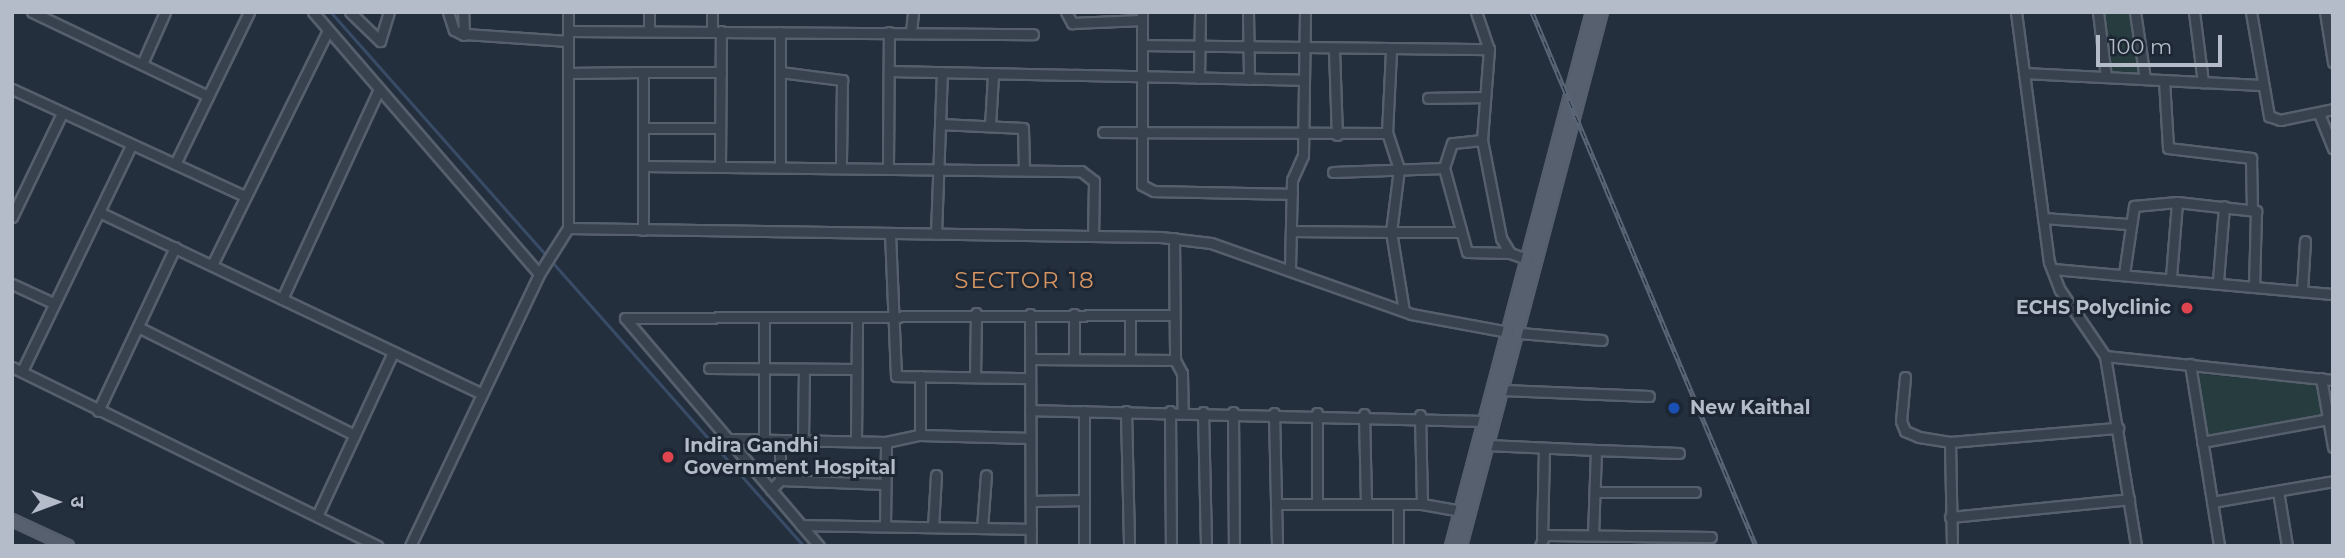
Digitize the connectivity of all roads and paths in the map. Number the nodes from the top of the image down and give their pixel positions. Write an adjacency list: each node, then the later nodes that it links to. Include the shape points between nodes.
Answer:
1 (32, 12): 45 (street)
2 (165, 12): 45 (street)
3 (249, 12): 65 (street)
4 (313, 12): 27 (street)
5 (350, 12): 6 (street, via 380,41)
6 (389, 12)
7 (448, 12): 33 (street, via 454,30)
8 (463, 12): 33 (street)
9 (568, 12): 35 (street)
10 (649, 12): 28 (street)
11 (712, 12): 29 (street)
12 (913, 12): 32 (street)
13 (1066, 12): 26 (street, via 1072,23)
14 (1200, 12): 37 (street)
15 (1248, 12): 38 (street)
16 (1305, 12): 40 (street)
17 (1476, 12): 43 (street)
18 (1592, 12): 115 (main road)
19 (1602, 12): 115 (main road)
20 (2016, 12): 50 (street)
21 (2098, 12): 55 (street)
22 (2135, 12): 58 (street)
23 (2193, 12): 61 (street)
24 (2251, 12): 62 (street)
25 (2325, 12): 39 (street)
26 (1142, 16): 36 (street)
27 (328, 30): 64 (street); 95 (street)
28 (649, 31): 29 (street); 35 (street)
29 (716, 31): 30 (street); 48 (street)
30 (780, 32): 31 (street); 49 (street)
31 (889, 32): 32 (street); 46 (street)
32 (911, 32): 34 (street)
33 (465, 34): 35 (street)
34 (1033, 34)
35 (568, 36): 51 (street)
36 (1143, 46): 37 (street); 54 (street)
37 (1199, 46): 38 (street); 56 (street)
38 (1248, 48): 40 (street); 57 (street)
39 (2332, 48): 44 (street)
40 (1303, 49): 41 (street); 59 (street)
41 (1334, 50): 42 (street); 78 (street)
42 (1391, 50): 43 (street); 77 (street)
43 (1489, 50): 66 (street)
44 (2333, 62)
45 (142, 64): 65 (street)
46 (889, 71): 52 (street); 85 (street)
47 (643, 72): 48 (street); 51 (street); 73 (street)
48 (720, 72): 74 (street)
49 (780, 72): 84 (street, via 842,80); 88 (street)
50 (2024, 73): 55 (street); 101 (street)
51 (568, 74): 103 (street)
52 (943, 74): 53 (street); 71 (street)
53 (993, 75): 54 (street); 72 (street)
54 (1143, 77): 56 (street); 75 (street)
55 (2106, 77): 58 (street)
56 (1199, 78): 57 (street)
57 (1249, 79): 59 (street)
58 (2145, 79): 60 (street)
59 (1302, 80): 79 (street)
60 (2164, 80): 61 (street); 98 (street, via 2168,148 2251,158)
61 (2203, 82): 62 (street)
62 (2261, 85): 70 (street, via 2275,119)
63 (12, 89): 69 (street)
64 (379, 89): 118 (street); 127 (street)
65 (208, 96): 83 (street)
66 (1484, 97): 67 (street); 80 (street)
67 (1428, 98)
68 (2333, 109): 70 (street)
69 (62, 113): 81 (street); 100 (street)
70 (2320, 116): 82 (street)
71 (940, 124): 72 (street); 89 (street)
72 (990, 126): 91 (street, via 1023,128)
73 (643, 128): 74 (street); 86 (street)
74 (720, 128): 87 (street)
75 (1143, 131): 76 (street); 79 (street); 94 (street, via 1146,190)
76 (1104, 132)
77 (1387, 133): 78 (street); 92 (street)
78 (1337, 135): 79 (street)
79 (1303, 136): 94 (street)
80 (1482, 141): 90 (street, via 1452,143); 114 (street)
81 (131, 146): 83 (street); 99 (street)
82 (2333, 149)
83 (175, 164): 95 (street)
84 (841, 165): 85 (street); 88 (street)
85 (888, 165): 89 (street)
86 (643, 166): 87 (street); 104 (street)
87 (720, 166): 88 (street)
88 (780, 166)
89 (937, 166): 91 (street); 109 (street)
90 (1444, 167): 92 (street); 107 (street)
91 (1024, 169): 110 (street, via 1089,174 1095,188)
92 (1399, 169): 93 (street); 106 (street)
93 (1333, 172)
94 (1292, 194): 105 (street)
95 (245, 196): 116 (street)
96 (2177, 202): 97 (street); 102 (street, via 2138,202); 121 (street)
97 (2224, 206): 98 (street); 122 (street)
98 (2252, 209): 124 (street, via 2260,219)
99 (99, 212): 113 (street); 128 (street)
100 (12, 217)
101 (2043, 218): 102 (street); 119 (street)
102 (2129, 224): 120 (street)
103 (568, 228): 104 (street); 118 (street)
104 (643, 230): 108 (street)
105 (1291, 231): 106 (street); 117 (street)
106 (1391, 232): 107 (street); 129 (street)
107 (1461, 232): 114 (street, via 1474,254)
108 (890, 233): 109 (street); 131 (street)
109 (936, 234): 110 (street)
110 (1093, 236): 111 (street)
111 (1174, 238): 117 (street); 135 (street)
112 (2305, 241): 125 (street)
113 (175, 247): 116 (street); 138 (street)
114 (1510, 253): 115 (street)
115 (1533, 262): 139 (main road)
116 (212, 265): 127 (street)
117 (1290, 268): 129 (street)
118 (541, 270): 160 (street)
119 (2052, 270): 120 (street); 142 (street)
120 (2124, 274): 121 (street)
121 (2171, 277): 122 (street)
122 (2218, 281): 124 (street)
123 (12, 284): 128 (street)
124 (2254, 285): 125 (street)
125 (2302, 290): 126 (street)
126 (2333, 294)
127 (282, 299): 141 (street)
128 (53, 303): 149 (street)
129 (1404, 311): 139 (street)
130 (976, 313): 131 (street); 132 (street); 154 (street)
131 (891, 314): 137 (street); 153 (street, via 894,372)
132 (1030, 314): 133 (street); 145 (street)
133 (1074, 314): 134 (street); 143 (street)
134 (1130, 315): 135 (street); 144 (street)
135 (1174, 315): 146 (street)
136 (764, 317): 137 (street); 150 (street); 180 (street, via 629,317 623,322)
137 (857, 320): 152 (street)
138 (138, 327): 163 (street); 177 (street)
139 (1513, 332): 140 (street); 159 (main road); 175 (main road)
140 (1602, 340)
141 (393, 352): 160 (street); 177 (street)
142 (2105, 356): 147 (street); 176 (street)
143 (1074, 358): 144 (street); 145 (street)
144 (1130, 358): 146 (street)
145 (1030, 359): 156 (street)
146 (1175, 360): 167 (street, via 1182,373)
147 (2190, 364): 157 (street); 187 (street)
148 (709, 368): 150 (street)
149 (17, 369): 163 (street)
150 (764, 369): 151 (street); 181 (street)
151 (804, 369): 152 (street); 183 (street)
152 (856, 369): 184 (street)
153 (920, 376): 154 (street); 178 (street)
154 (975, 377): 156 (street)
155 (1905, 377): 186 (street, via 1905,431)
156 (1030, 378): 162 (street)
157 (2321, 378): 158 (street); 174 (street)
158 (2333, 380)
159 (1503, 390): 161 (street); 175 (main road)
160 (482, 394): 225 (street)
161 (1649, 396)
162 (1030, 410): 164 (street); 179 (street)
163 (99, 411): 212 (street)
164 (1084, 411): 165 (street); 203 (street)
165 (1126, 411): 166 (street); 229 (street)
166 (1170, 411): 167 (street); 230 (street)
167 (1183, 412): 168 (street)
168 (1203, 412): 169 (street); 231 (street)
169 (1233, 412): 170 (street); 232 (street)
170 (1274, 413): 171 (street); 206 (street)
171 (1317, 414): 172 (street); 207 (street)
172 (1364, 414): 173 (street); 208 (street)
173 (1420, 415): 175 (street); 210 (street)
174 (2328, 419): 187 (street); 189 (street)
175 (1489, 421): 188 (main road); 211 (main road)
176 (2118, 428): 186 (street); 202 (street)
177 (355, 435): 212 (street)
178 (920, 435): 179 (street); 185 (street)
179 (1030, 438): 204 (street)
180 (728, 439): 181 (street); 198 (street)
181 (764, 439): 182 (street)
182 (780, 440): 183 (street); 195 (street)
183 (803, 440): 184 (street)
184 (856, 441): 185 (street)
185 (886, 442): 197 (street)
186 (1950, 442): 213 (street)
187 (2202, 442): 205 (street)
188 (1487, 445): 190 (street); 236 (main road)
189 (2333, 447)
190 (1544, 448): 191 (street); 222 (street)
191 (1595, 450): 192 (street); 200 (street)
192 (1679, 453)
193 (936, 475): 217 (street)
194 (986, 475): 218 (street)
195 (779, 480): 197 (street); 198 (street)
196 (2333, 481): 199 (street)
197 (886, 484): 216 (street)
198 (771, 489): 215 (street)
199 (2278, 491): 205 (street); 240 (street)
200 (1595, 492): 201 (street); 220 (street)
201 (1695, 492)
202 (2129, 499): 213 (street); 238 (street)
203 (1084, 500): 204 (street); 228 (street)
204 (1031, 501): 219 (street)
205 (2212, 502): 239 (street)
206 (1276, 504): 207 (street); 233 (street)
207 (1317, 504): 208 (street)
208 (1366, 504): 209 (street)
209 (1398, 504): 210 (street); 234 (street)
210 (1422, 504): 211 (street)
211 (1461, 511): 235 (main road)
212 (317, 516): 224 (street)
213 (1950, 517): 237 (street)
214 (12, 520): 223 (main road)
215 (801, 525): 216 (street); 226 (street)
216 (885, 526): 217 (street)
217 (933, 527): 218 (street)
218 (982, 528): 219 (street)
219 (1031, 529): 227 (street)
220 (1593, 535): 221 (street); 222 (street)
221 (1711, 537)
222 (1541, 541)
223 (68, 546)
224 (378, 546)
225 (410, 546)
226 (818, 546)
227 (1031, 546)
228 (1084, 546)
229 (1129, 546)
230 (1171, 546)
231 (1206, 546)
232 (1234, 546)
233 (1277, 546)
234 (1398, 546)
235 (1451, 546)
236 (1461, 546)
237 (1952, 546)
238 (2136, 546)
239 (2219, 546)
240 (2287, 546)

